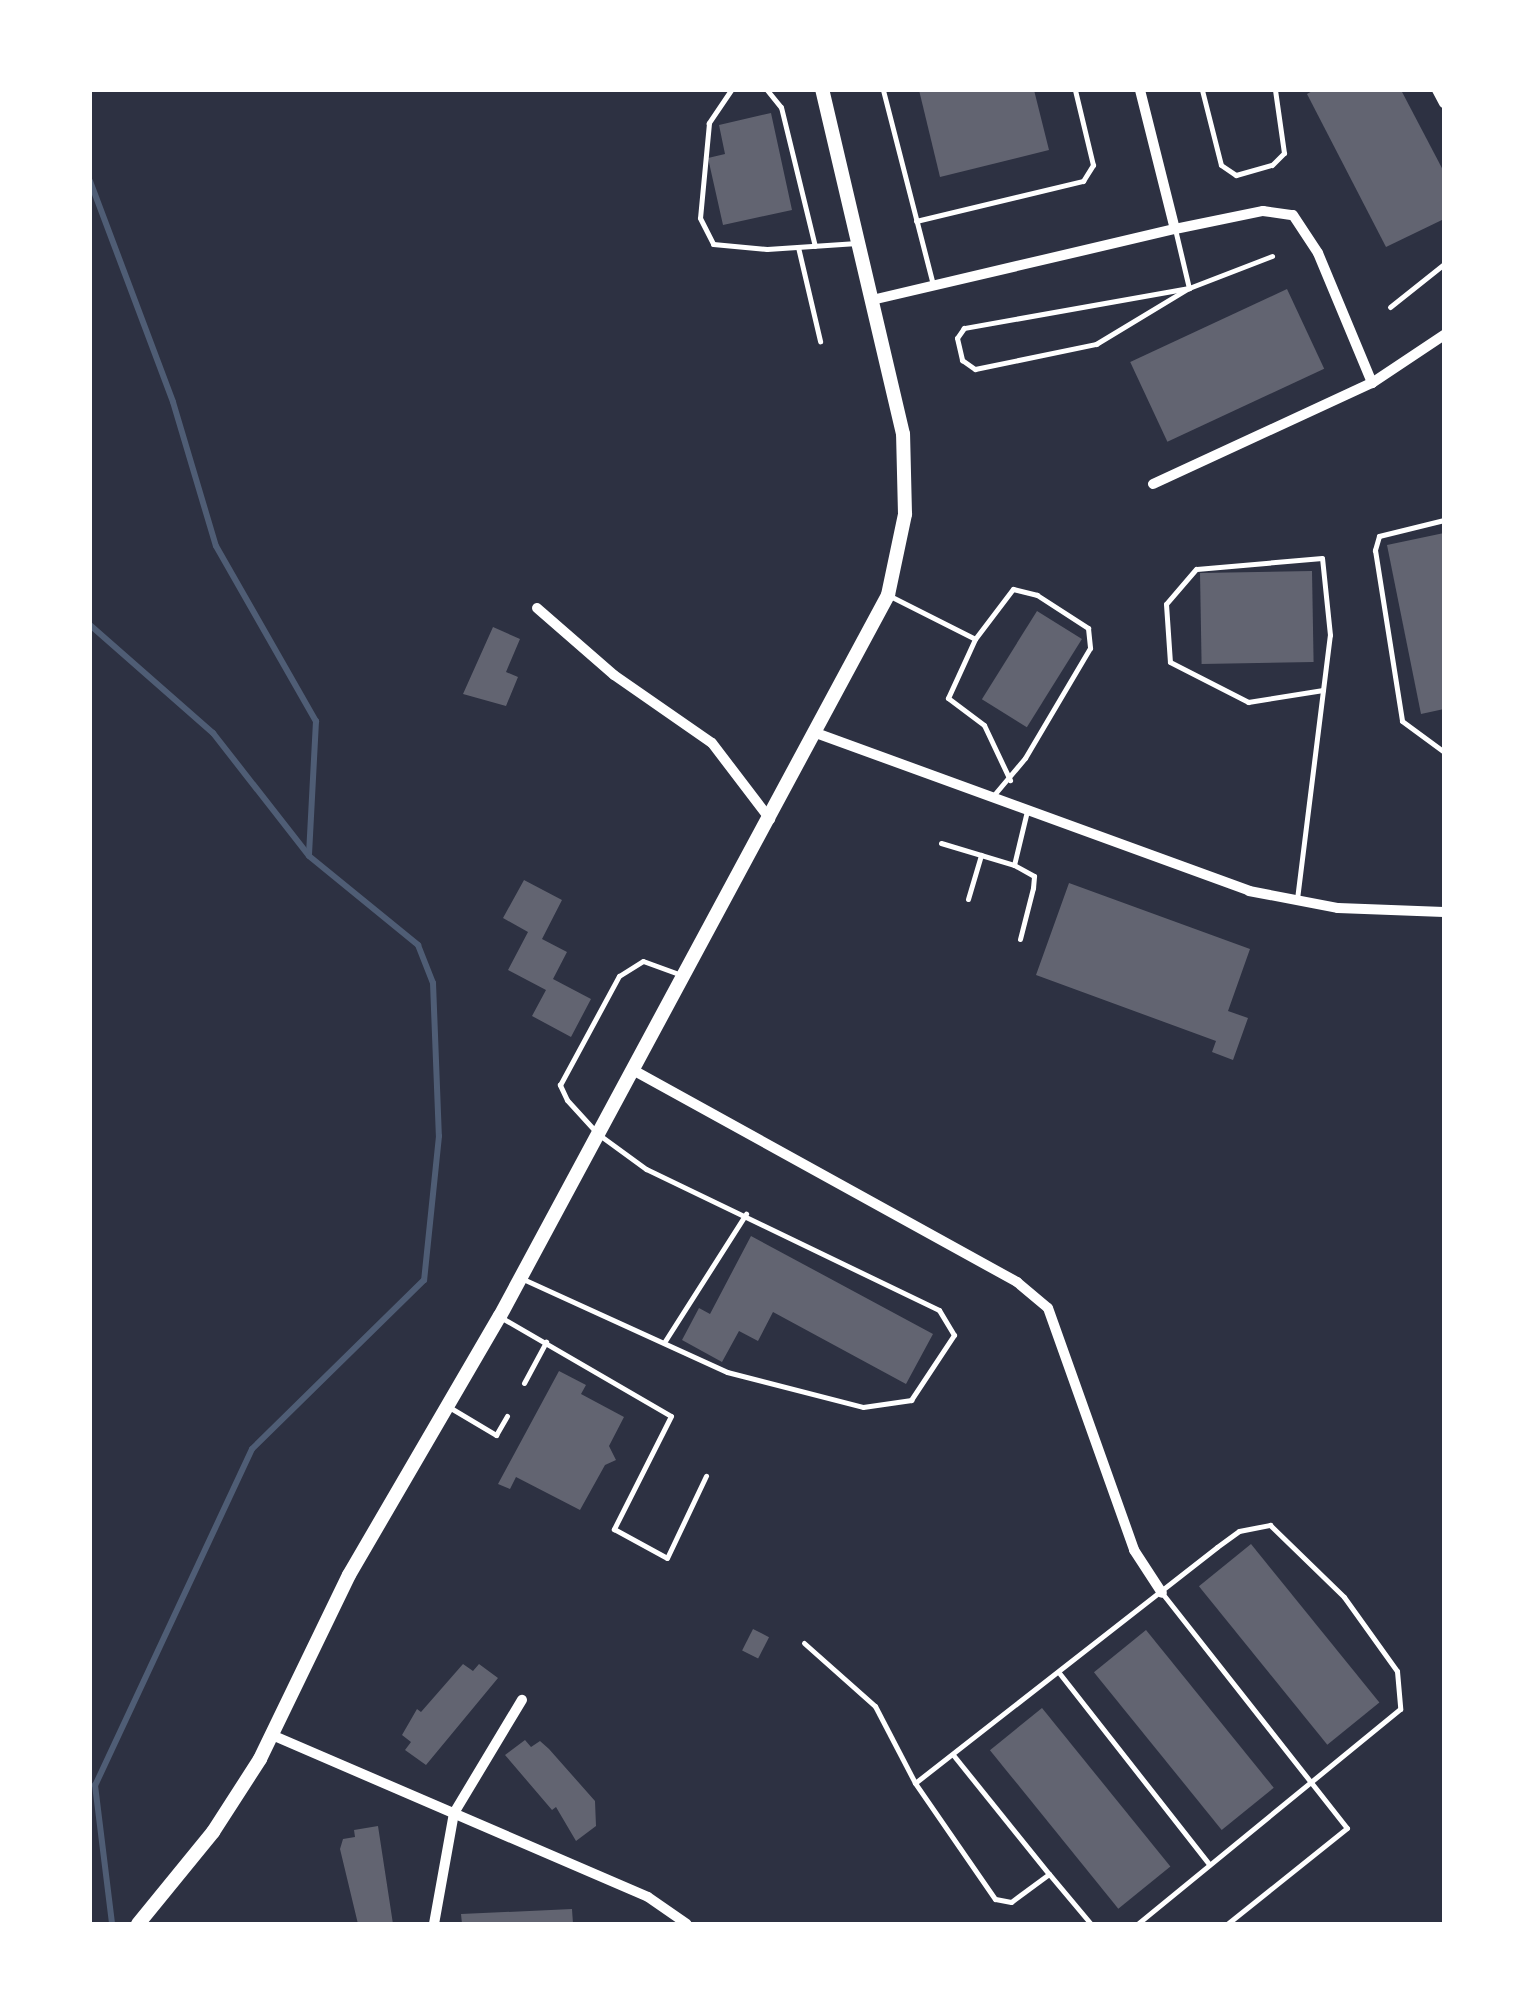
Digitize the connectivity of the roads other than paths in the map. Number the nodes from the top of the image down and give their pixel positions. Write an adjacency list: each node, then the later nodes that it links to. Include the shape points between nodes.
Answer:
1 (730, 90): 15 (lane, via 709,123 700,218 713,244)
2 (767, 90): 14 (lane, via 781,108)
3 (822, 90): 13 (street)
4 (882, 90): 11 (lane)
5 (1075, 90): 11 (lane, via 1092,166 1083,181)
6 (1140, 90): 12 (street)
7 (1202, 90): 8 (lane, via 1222,165 1236,175 1272,165 1284,153)
8 (1275, 90)
9 (1437, 90): 10 (street)
10 (1444, 103)
11 (916, 221): 18 (lane)
12 (1175, 229): 18 (street); 19 (lane); 24 (street, via 1263,211 1292,215 1318,253)
13 (860, 243): 14 (lane); 20 (street)
14 (815, 246): 15 (lane)
15 (798, 247): 23 (lane)
16 (1272, 256): 19 (lane)
17 (1444, 264): 21 (lane)
18 (933, 285): 20 (street)
19 (1189, 288): 19 (lane, via 964,328 960,354 975,369 1096,344)
20 (872, 300): 27 (street, via 899,404 906,462 905,514)
21 (1390, 307)
22 (1444, 336): 24 (street)
23 (820, 341)
24 (1372, 383): 25 (street)
25 (1153, 484)
26 (1444, 520): 32 (lane, via 1379,536 1375,550 1402,721)
27 (888, 595): 29 (lane); 31 (street)
28 (536, 608): 36 (street, via 614,675 712,742)
29 (976, 639): 33 (lane, via 948,698 984,724); 33 (lane, via 1013,588 1037,595 1088,628 1090,648)
30 (1322, 690): 30 (lane, via 1330,635 1322,558 1196,569 1166,604 1170,662 1248,702); 41 (lane)
31 (816, 733): 34 (street); 36 (street)
32 (1444, 752)
33 (1010, 780): 34 (lane)
34 (992, 798): 35 (street)
35 (1027, 812): 39 (lane); 41 (street)
36 (770, 818): 44 (street)
37 (941, 843): 38 (lane)
38 (982, 856): 39 (lane); 40 (lane)
39 (1014, 865): 43 (lane, via 1034,876)
40 (968, 899)
41 (1296, 902): 42 (street)
42 (1444, 912)
43 (1020, 939)
44 (685, 976): 45 (street); 46 (lane, via 644,961 619,976 560,1085)
45 (633, 1070): 46 (street); 56 (street, via 1017,1282 1048,1308 1134,1550)
46 (598, 1134): 47 (lane, via 646,1169); 48 (street)
47 (746, 1214): 51 (lane); 51 (lane, via 938,1310 954,1335 911,1400 864,1407 727,1372)
48 (520, 1277): 49 (street); 51 (lane)
49 (500, 1316): 50 (lane); 53 (street)
50 (546, 1341): 52 (lane); 55 (lane, via 672,1416 614,1529 667,1558)
51 (664, 1341)
52 (524, 1384)
53 (449, 1408): 54 (lane, via 496,1435); 60 (street, via 350,1575)
54 (507, 1416)
55 (706, 1476)
56 (1162, 1593): 58 (lane); 62 (lane); 62 (lane, via 1239,1531 1270,1525 1344,1597 1397,1671 1400,1709)
57 (804, 1643): 63 (lane, via 876,1706)
58 (1060, 1674): 61 (lane); 65 (lane)
59 (522, 1700): 64 (street)
60 (272, 1736): 64 (street); 67 (street, via 213,1832)
61 (954, 1756): 63 (lane); 66 (lane)
62 (1313, 1782): 65 (lane); 72 (lane, via 1348,1828)
63 (914, 1783): 66 (lane, via 995,1900 1011,1902)
64 (454, 1813): 68 (street); 69 (street, via 648,1897)
65 (1210, 1865): 71 (lane)
66 (1049, 1874): 70 (lane)
67 (138, 1924)
68 (434, 1924)
69 (687, 1924)
70 (1091, 1924)
71 (1136, 1924)
72 (1227, 1924)

